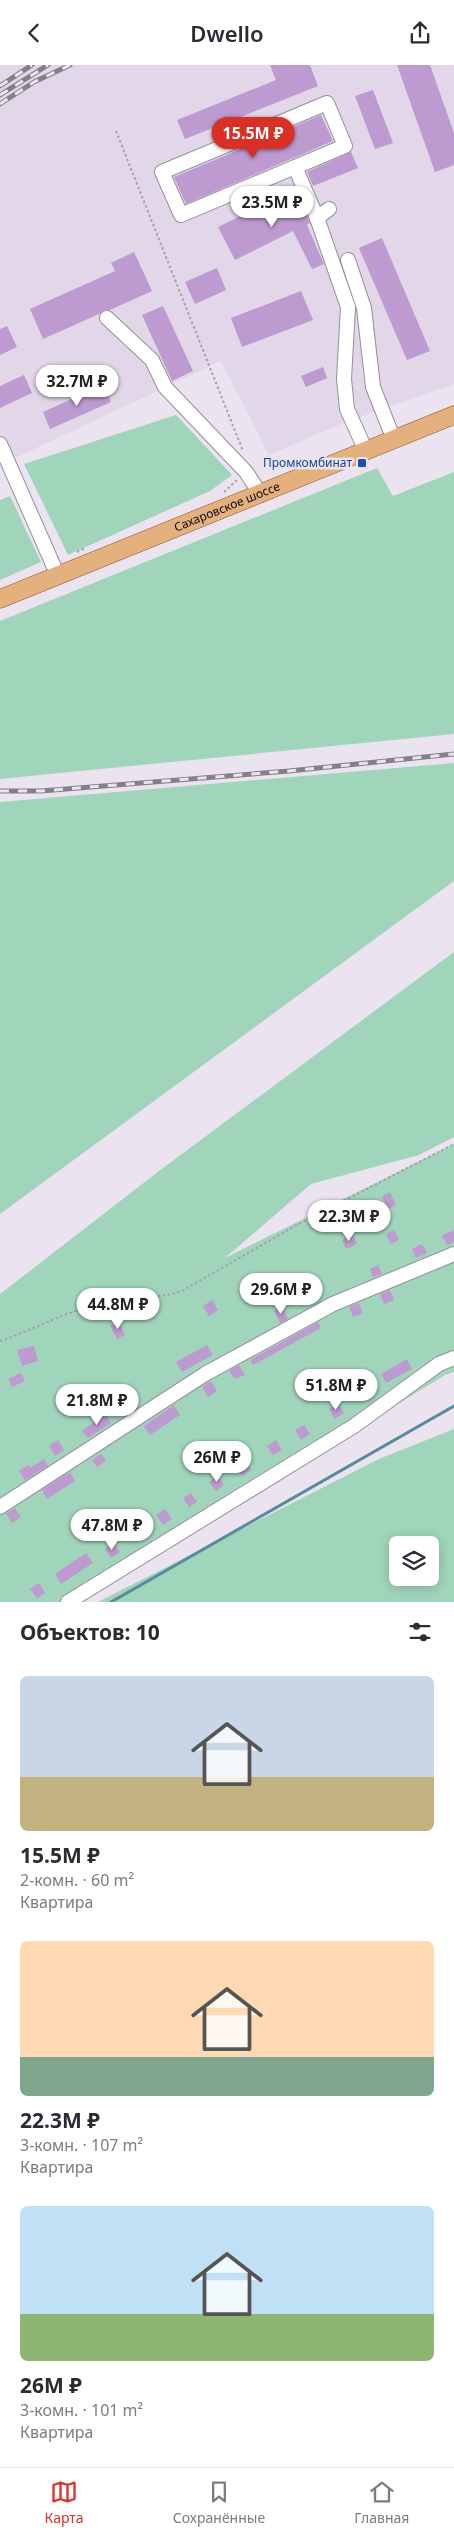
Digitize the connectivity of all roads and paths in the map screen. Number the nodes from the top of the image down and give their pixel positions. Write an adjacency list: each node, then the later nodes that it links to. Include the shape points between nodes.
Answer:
1 (116, 131): 11 (path)
2 (295, 167): 2 (street, via 181,215 162,172 327,103 345,146); 4 (street)
3 (329, 209): 4 (street)
4 (317, 219): 10 (street, via 348,307 344,379 347,409)
5 (348, 260): 8 (street, via 364,308 373,387)
6 (107, 318): 12 (street, via 152,360 165,387 246,472)
7 (454, 415): 8 (main road, Сахаровское шоссе)
8 (394, 439): 10 (main road, Сахаровское шоссе)
9 (0, 444): 13 (street)
10 (366, 451): 12 (main road, Сахаровское шоссе)
11 (246, 458)
12 (261, 495): 13 (main road, Сахаровское шоссе)
13 (58, 575): 14 (main road, Сахаровское шоссе)
14 (0, 599)
15 (454, 1144): 17 (path, via 293,1227 182,1291 162,1298 114,1301 87,1307)
16 (454, 1253): 19 (street, via 333,1305 213,1369)
17 (0, 1341)
18 (454, 1358): 20 (street, via 438,1364 354,1426)
19 (0, 1507)
20 (68, 1602)

